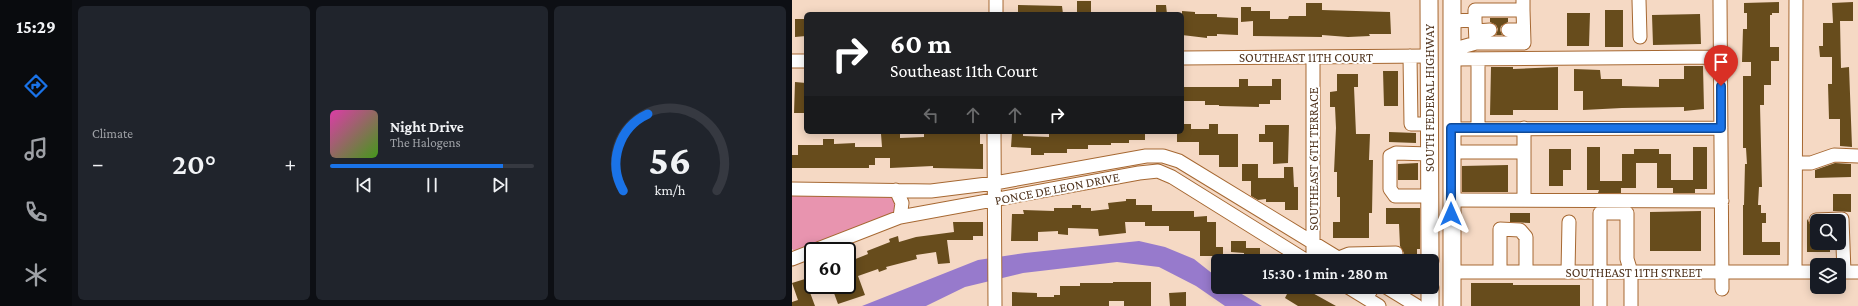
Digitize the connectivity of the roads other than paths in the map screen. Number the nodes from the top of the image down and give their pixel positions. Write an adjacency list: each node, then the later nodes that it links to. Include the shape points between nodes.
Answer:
1 (996, 0): 8 (street)
2 (1429, 0): 17 (main road, SOUTH FEDERAL HIGHWAY)
3 (1452, 0): 9 (main road, SOUTH FEDERAL HIGHWAY)
4 (1639, 0): 14 (street)
5 (1720, 0): 20 (street)
6 (1796, 0): 38 (street)
7 (1523, 5): 10 (street); 13 (street)
8 (996, 12)
9 (1452, 21): 10 (street); 15 (main road, SOUTH FEDERAL HIGHWAY)
10 (1476, 21): 11 (street); 13 (street, via 1524,43); 15 (street)
11 (1490, 30)
12 (1508, 30): 13 (street)
13 (1523, 30)
14 (1640, 37)
15 (1451, 55): 21 (street); 29 (main road, SOUTH FEDERAL HIGHWAY)
16 (1410, 56): 17 (street, SOUTHEAST 11TH COURT); 18 (street, SOUTHEAST 11TH COURT); 24 (street)
17 (1429, 56): 25 (main road, SOUTH FEDERAL HIGHWAY)
18 (1313, 57): 19 (street, SOUTHEAST 11TH COURT); 52 (street, SOUTHEAST 6TH TERRACE)
19 (1184, 58)
20 (1721, 58): 21 (street); 32 (street)
21 (1478, 59): 30 (street)
22 (792, 61): 23 (street)
23 (804, 61)
24 (1410, 81): 25 (street); 27 (street)
25 (1429, 81): 26 (main road, SOUTH FEDERAL HIGHWAY)
26 (1430, 105): 27 (street); 28 (main road, SOUTH FEDERAL HIGHWAY)
27 (1411, 106): 28 (street, via 1411,124)
28 (1430, 124): 36 (main road, SOUTH FEDERAL HIGHWAY)
29 (1451, 128): 30 (street); 34 (main road, SOUTH FEDERAL HIGHWAY)
30 (1478, 128): 31 (street)
31 (1524, 128): 32 (street); 35 (street)
32 (1721, 128): 48 (street)
33 (994, 134): 40 (street)
34 (1451, 152): 35 (street); 46 (main road, SOUTH FEDERAL HIGHWAY)
35 (1524, 152): 47 (street)
36 (1430, 154): 44 (main road, SOUTH FEDERAL HIGHWAY); 44 (street, via 1396,153 1390,156 1390,189 1395,196)
37 (1858, 156): 38 (street, via 1834,155 1810,163)
38 (1796, 163): 50 (street)
39 (1027, 177): 40 (street, PONCE DE LEON DRIVE); 43 (street, via 1025,185); 52 (street, PONCE DE LEON DRIVE, via 1133,158 1163,156 1179,161)
40 (994, 183): 42 (street, via 932,191); 45 (street)
41 (792, 189): 42 (street)
42 (896, 190): 49 (street, via 902,203)
43 (1029, 193): 45 (street, PONCE DE LEON DRIVE); 55 (street, PONCE DE LEON DRIVE, via 1139,173 1158,172 1172,177)
44 (1430, 196): 53 (main road, SOUTH FEDERAL HIGHWAY)
45 (995, 200): 49 (street, PONCE DE LEON DRIVE); 79 (street)
46 (1451, 200): 47 (street); 62 (main road, SOUTH FEDERAL HIGHWAY)
47 (1524, 200): 48 (street)
48 (1722, 201): 68 (street)
49 (900, 217): 60 (street, PONCE DE LEON DRIVE)
50 (1806, 221): 61 (street, via 1842,219); 69 (street)
51 (1569, 222): 65 (street)
52 (1313, 243): 56 (street, SOUTHEAST 6TH TERRACE); 57 (street, PONCE DE LEON DRIVE)
53 (1430, 243): 59 (main road); 62 (main road, via 1442,264)
54 (1396, 253): 58 (street)
55 (1295, 254)
56 (1313, 254)
57 (1331, 254)
58 (1391, 254)
59 (1430, 254)
60 (795, 256)
61 (1841, 258)
62 (1452, 272): 63 (street, SOUTHEAST 11TH STREET); 83 (main road, SOUTH FEDERAL HIGHWAY)
63 (1500, 272): 64 (street, SOUTHEAST 11TH STREET); 64 (street, via 1500,229 1520,230 1526,237)
64 (1526, 272): 65 (street, SOUTHEAST 11TH STREET)
65 (1568, 272): 66 (street, SOUTHEAST 11TH STREET)
66 (1599, 272): 67 (street, SOUTHEAST 11TH STREET); 67 (street, via 1600,213 1627,213 1627,259); 84 (street)
67 (1631, 272): 68 (street, SOUTHEAST 11TH STREET); 85 (street)
68 (1721, 272): 69 (street, SOUTHEAST 11TH STREET); 73 (street)
69 (1795, 272): 70 (street, SOUTHEAST 11TH STREET)
70 (1810, 272)
71 (1846, 272): 72 (street)
72 (1858, 272)
73 (1722, 289)
74 (1359, 294): 78 (street)
75 (1369, 294): 78 (street)
76 (1398, 294): 81 (street)
77 (1430, 294): 82 (main road)
78 (1366, 298): 80 (street)
79 (995, 306)
80 (1379, 306)
81 (1417, 306)
82 (1430, 306)
83 (1452, 306)
84 (1600, 306)
85 (1631, 306)

